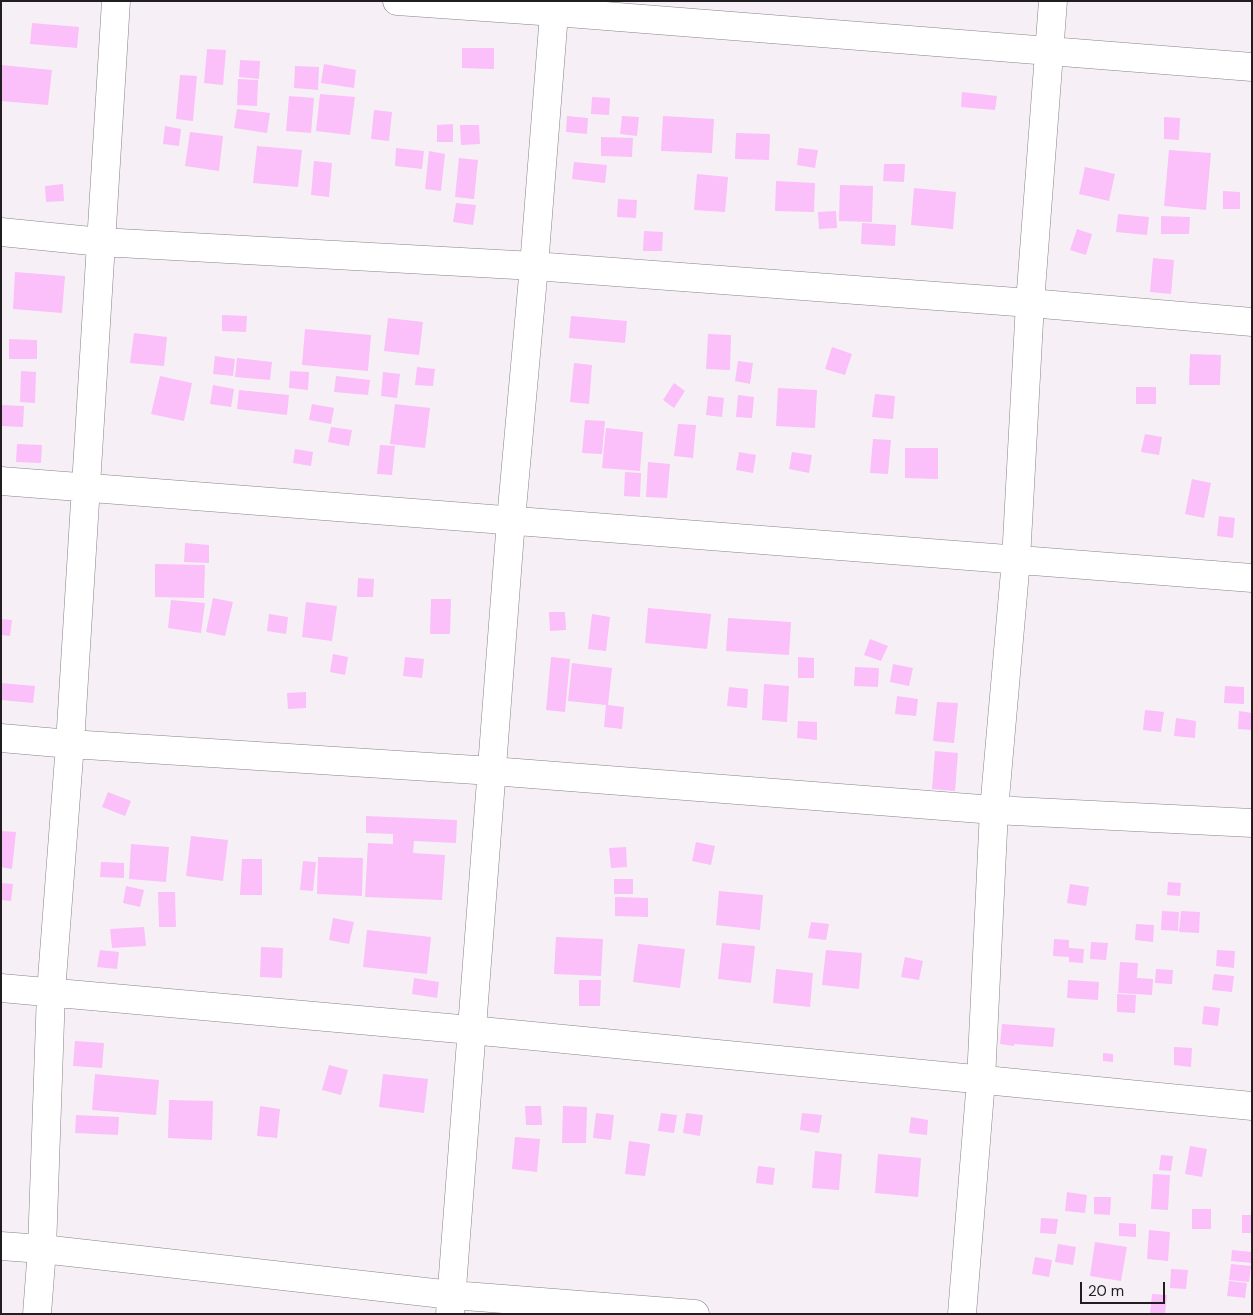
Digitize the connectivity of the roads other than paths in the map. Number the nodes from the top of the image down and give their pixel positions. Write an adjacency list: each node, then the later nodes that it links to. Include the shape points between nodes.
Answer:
1 (116, 1): 8 (street)
2 (397, 1): 4 (street)
3 (1053, 1): 5 (street)
4 (555, 6): 5 (street); 9 (street)
5 (1050, 51): 6 (street); 10 (street)
6 (1252, 67)
7 (1, 232): 8 (street)
8 (101, 242): 9 (street); 13 (street)
9 (534, 266): 10 (street); 14 (street)
10 (1030, 303): 11 (street); 15 (street)
11 (1252, 322)
12 (1, 481): 13 (street)
13 (86, 487): 14 (street); 18 (street)
14 (511, 520): 15 (street); 19 (street)
15 (1016, 560): 16 (street); 20 (street)
16 (1252, 578)
17 (1, 738): 18 (street)
18 (70, 744): 19 (street); 23 (street)
19 (492, 771): 20 (street); 24 (street)
20 (994, 810): 21 (street); 25 (street)
21 (1252, 823)
22 (1, 988): 23 (street)
23 (51, 992): 24 (street); 28 (street)
24 (471, 1030): 25 (street); 29 (street)
25 (981, 1080): 26 (street); 32 (street)
26 (1252, 1106)
27 (1, 1246): 28 (street)
28 (42, 1249): 29 (street); 30 (street)
29 (451, 1304): 31 (street)
30 (37, 1314)
31 (695, 1314)
32 (962, 1314)

